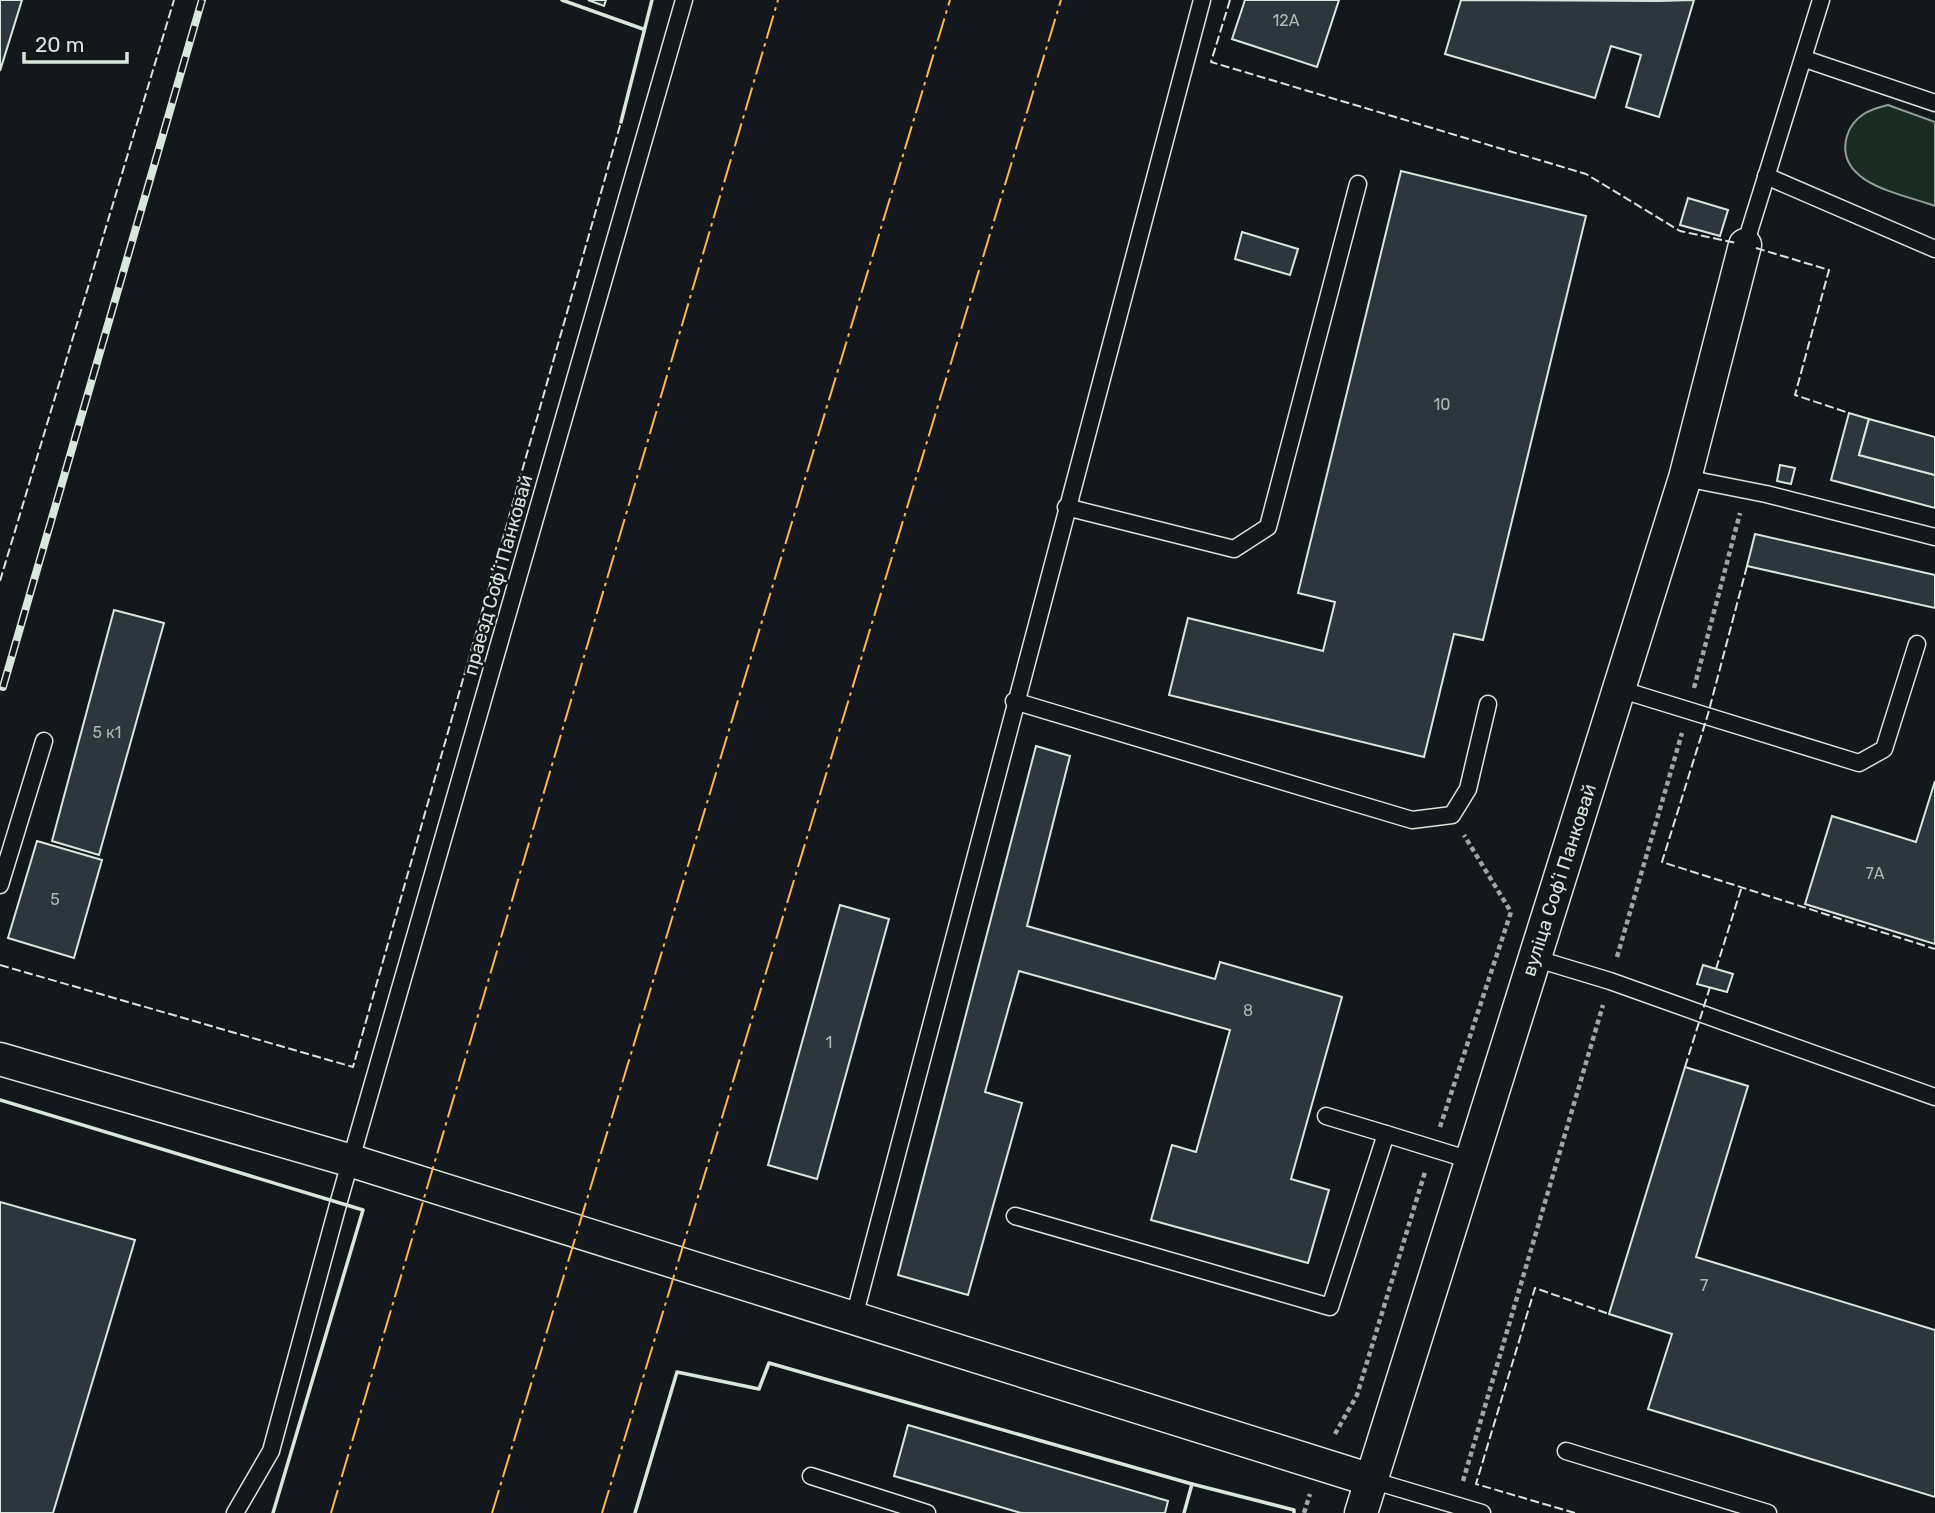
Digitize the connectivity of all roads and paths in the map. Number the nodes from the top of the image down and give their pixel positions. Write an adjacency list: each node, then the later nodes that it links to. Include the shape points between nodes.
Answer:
1 (684, 0): 25 (lane, праезд Софʼі Панковай)
2 (1202, 0): 11 (lane)
3 (1821, 0): 4 (lane)
4 (1805, 59): 5 (lane); 6 (lane)
5 (1935, 103)
6 (1766, 176): 8 (lane); 9 (lane)
7 (1358, 184): 11 (lane, via 1268,527 1234,549)
8 (1745, 245): 10 (street, вуліца Софʼі Панковай)
9 (1935, 248)
10 (1685, 478): 12 (lane); 14 (street, вуліца Софʼі Панковай)
11 (1066, 507): 15 (lane)
12 (1935, 537)
13 (1917, 643): 14 (lane, via 1884,749 1859,764)
14 (1619, 689): 19 (street, вуліца Софʼі Панковай)
15 (1014, 701): 16 (lane, via 1412,820 1452,815 1468,789); 27 (lane)
16 (1488, 704)
17 (44, 741): 18 (lane)
18 (0, 885)
19 (1534, 958): 21 (lane); 24 (street, вуліца Софʼі Панковай)
20 (0, 1059): 25 (street)
21 (1935, 1097)
22 (1326, 1116): 23 (lane)
23 (1386, 1135): 24 (lane); 26 (lane, via 1330,1307)
24 (1469, 1160): 30 (street, вуліца Софʼі Панковай)
25 (352, 1161): 27 (street); 31 (lane, праезд Софʼі Панковай, via 271,1451)
26 (1015, 1216)
27 (855, 1317): 30 (street)
28 (1566, 1451): 35 (lane)
29 (811, 1476): 32 (lane)
30 (1371, 1480): 33 (street, вуліца Софʼі Панковай); 34 (lane)
31 (235, 1513)
32 (927, 1513)
33 (1361, 1513)
34 (1482, 1513)
35 (1768, 1513)

